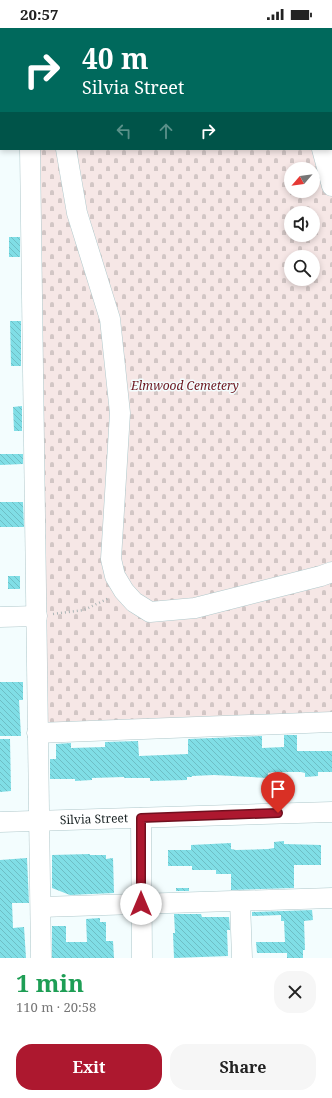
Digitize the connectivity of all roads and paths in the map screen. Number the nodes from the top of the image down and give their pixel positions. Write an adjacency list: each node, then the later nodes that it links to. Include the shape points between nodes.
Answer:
1 (30, 150): 7 (street)
2 (66, 150): 6 (street, via 77,213 110,318 120,413 111,559 115,576)
3 (322, 150): 4 (street)
4 (332, 186)
5 (332, 572): 6 (street, via 195,608 150,612 134,602)
6 (124, 591): 7 (path, via 84,610)
7 (37, 616): 8 (street); 10 (street)
8 (0, 617)
9 (332, 722): 10 (street)
10 (38, 733): 13 (street)
11 (332, 812): 12 (street, Silvia Street)
12 (141, 818): 13 (street, Silvia Street); 17 (street)
13 (40, 820): 14 (street, Silvia Street); 18 (street)
14 (0, 822)
15 (332, 898): 16 (street)
16 (240, 901): 17 (street); 21 (street)
17 (141, 904): 18 (street); 20 (street)
18 (41, 907): 19 (street)
19 (41, 958)
20 (142, 958)
21 (242, 958)

